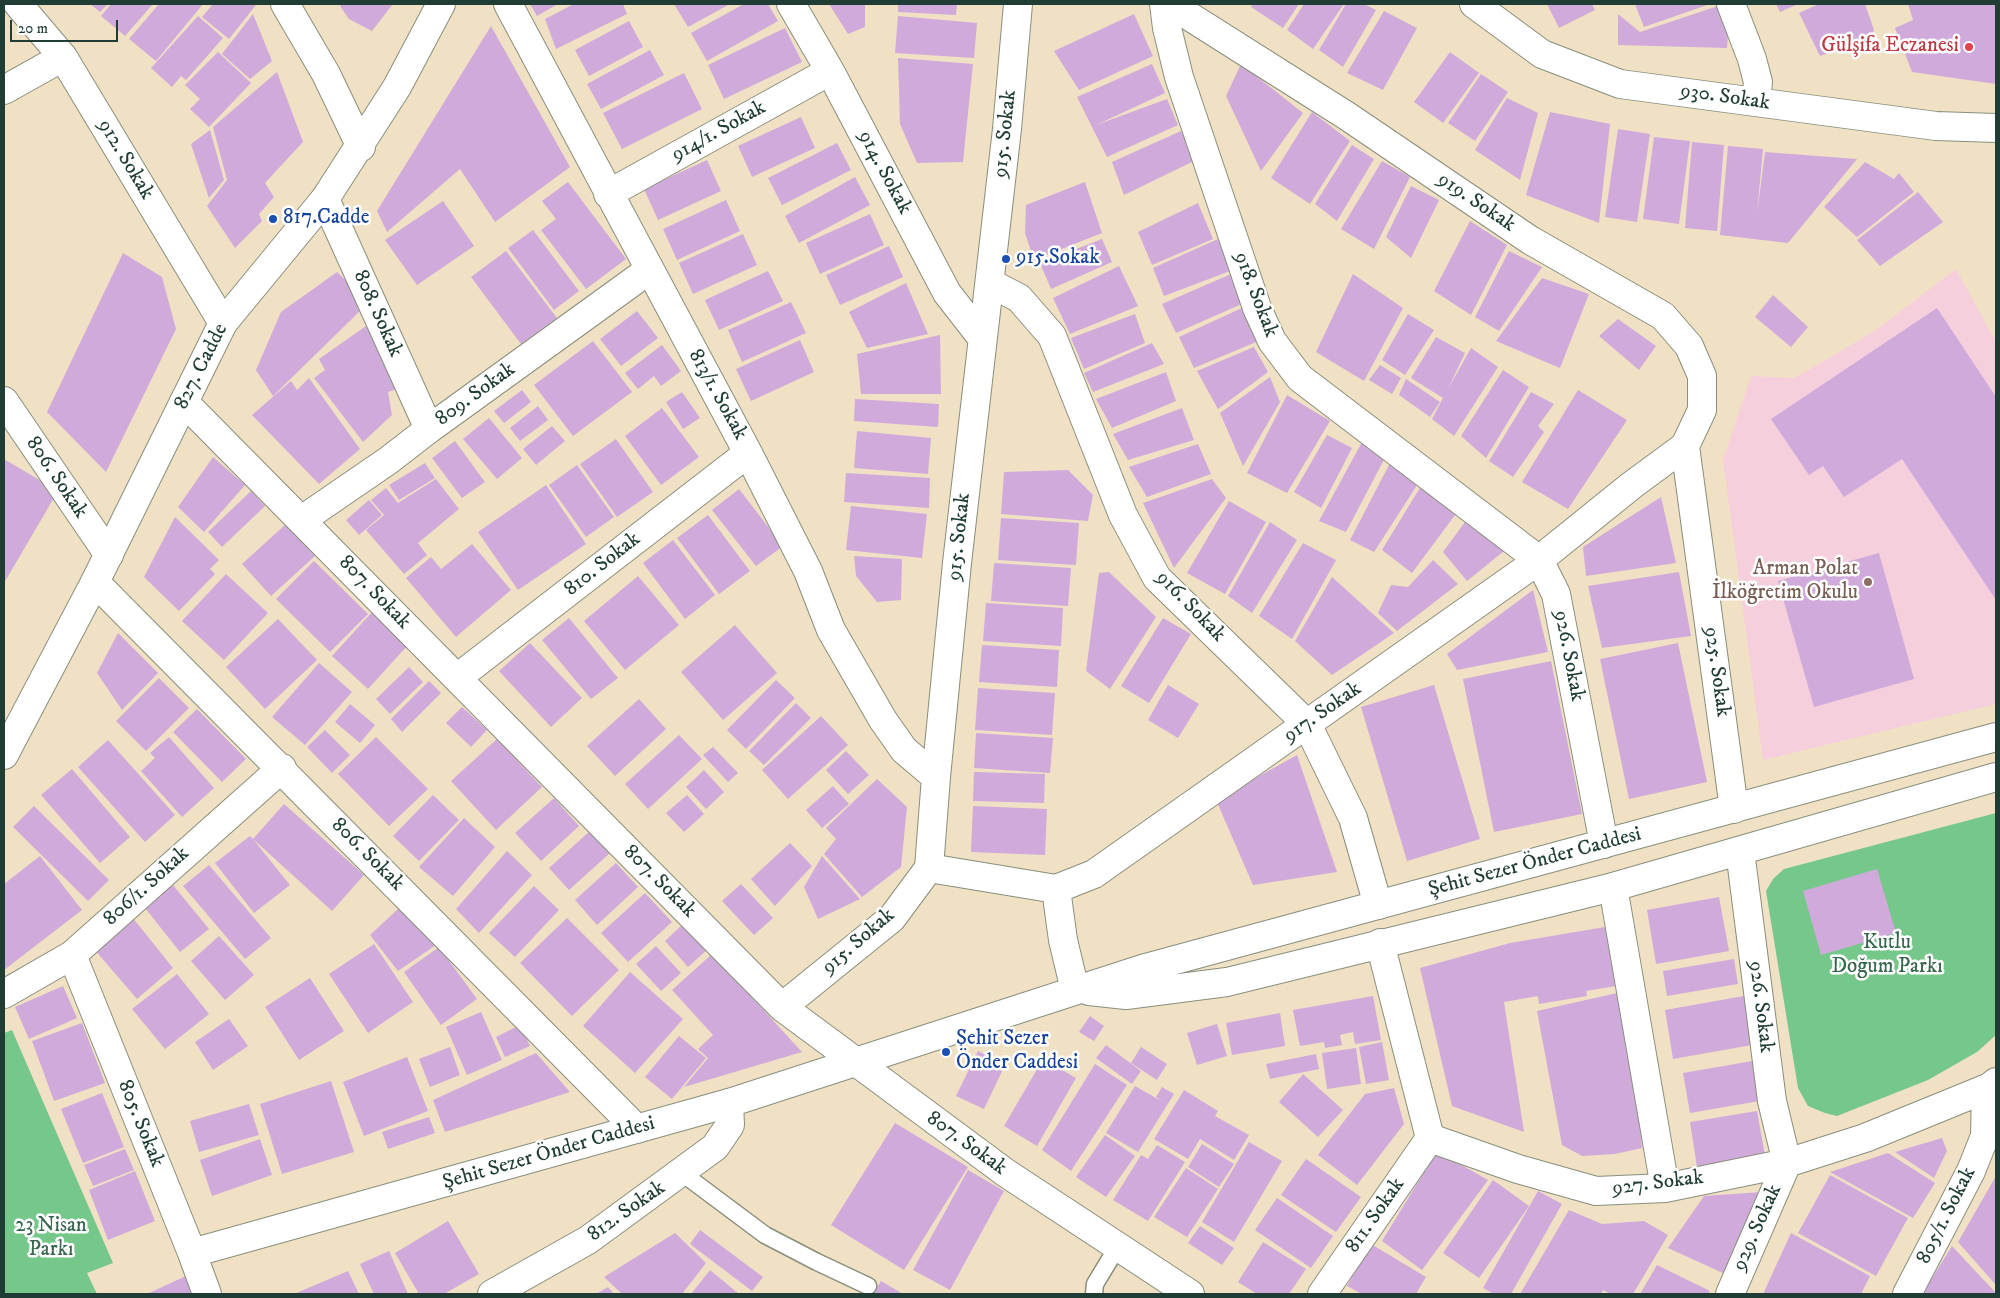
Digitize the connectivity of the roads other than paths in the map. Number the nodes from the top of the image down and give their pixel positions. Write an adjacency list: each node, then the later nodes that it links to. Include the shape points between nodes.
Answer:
1 (18, 4): 11 (street, 912. Sokak)
2 (285, 4): 16 (street, via 326,74)
3 (441, 4): 16 (street, 827. Cadde, via 397,87)
4 (508, 4): 17 (street, 813/1. Sokak)
5 (791, 4): 12 (street, 914. Sokak)
6 (1018, 4): 20 (street, 915. Sokak)
7 (1164, 4): 30 (street, 918. Sokak, via 1179,77 1257,308 1272,342 1300,378)
8 (1170, 4): 26 (street, 919. Sokak, via 1347,116 1530,240 1663,316 1689,346 1702,376 1702,410)
9 (1474, 4): 14 (street, 930. Sokak, via 1542,54 1620,84)
10 (1731, 4): 14 (street, via 1758,82)
11 (63, 56): 13 (street); 21 (street, 912. Sokak)
12 (830, 71): 17 (street, 914/1. Sokak); 22 (street, 914. Sokak, via 948,293)
13 (4, 90)
14 (1756, 102): 15 (street, 930. Sokak, via 1936,126)
15 (1996, 128)
16 (360, 146): 18 (street, 827. Cadde)
17 (608, 194): 19 (street, 813/1. Sokak)
18 (325, 199): 21 (street, 827. Cadde); 25 (street, 808. Sokak)
19 (649, 270): 25 (street, 809. Sokak); 27 (street, 813/1. Sokak)
20 (990, 283): 22 (street, 915. Sokak); 33 (street, 916. Sokak, via 1019,298 1052,336 1123,515 1157,578)
21 (223, 323): 24 (street, 827. Cadde)
22 (982, 338): 37 (street, 915. Sokak)
23 (4, 402): 29 (street, 806. Sokak)
24 (184, 402): 28 (street, 807. Sokak); 29 (street, 827. Cadde)
25 (429, 429): 28 (street, 809. Sokak)
26 (1685, 446): 30 (street, 917. Sokak); 39 (street, 925. Sokak)
27 (748, 453): 32 (street, 810. Sokak); 37 (street, 813/1. Sokak, via 808,571 831,630 883,720 904,750)
28 (302, 519): 32 (street, 807. Sokak)
29 (109, 555): 31 (street, 827. Cadde)
30 (1539, 560): 33 (street, 917. Sokak); 40 (street, 926. Sokak, via 1556,594)
31 (96, 582): 35 (street, 827. Cadde); 36 (street, 806. Sokak)
32 (457, 678): 50 (street, 807. Sokak)
33 (1307, 724): 44 (street, 917. Sokak, via 1094,874); 45 (street, 916. Sokak, via 1353,818)
34 (1996, 737): 39 (street, Şehit Sezer Önder Caddesi)
35 (4, 755)
36 (282, 768): 47 (street, 806/1. Sokak); 54 (street, 806. Sokak)
37 (936, 777): 42 (street, 915. Sokak)
38 (1996, 777): 41 (street, Şehit Sezer Önder Caddesi)
39 (1734, 809): 40 (street, Şehit Sezer Önder Caddesi); 41 (street, 925. Sokak)
40 (1604, 844): 43 (street, 926. Sokak); 45 (street, Şehit Sezer Önder Caddesi)
41 (1740, 851): 43 (street, Şehit Sezer Önder Caddesi); 56 (street, 926. Sokak, via 1772,1102)
42 (929, 868): 44 (street); 50 (street, 915. Sokak, via 892,918)
43 (1613, 887): 46 (street, Şehit Sezer Önder Caddesi); 58 (street)
44 (1056, 889): 48 (street, via 1063,940)
45 (1378, 905): 48 (street, Şehit Sezer Önder Caddesi)
46 (1380, 943): 48 (street, Şehit Sezer Önder Caddesi, via 1227,982 1126,994); 55 (street)
47 (72, 954): 49 (street, 806/1. Sokak); 60 (street, 805. Sokak)
48 (1075, 990): 51 (street, Şehit Sezer Önder Caddesi)
49 (4, 994)
50 (782, 1006): 51 (street, 807. Sokak)
51 (855, 1063): 53 (street, Şehit Sezer Önder Caddesi); 59 (street, 807. Sokak, via 1006,1173)
52 (1992, 1090): 56 (street, 927. Sokak, via 1865,1138); 68 (street, 805/1. Sokak, via 1985,1136)
53 (729, 1103): 54 (street, Şehit Sezer Önder Caddesi); 57 (street, 812. Sokak, via 730,1125 715,1147)
54 (637, 1128): 60 (street, Şehit Sezer Önder Caddesi)
55 (1430, 1138): 58 (street, 927. Sokak, via 1518,1169 1596,1191); 66 (street, 811. Sokak)
56 (1787, 1163): 58 (street, 927. Sokak); 67 (street, 929. Sokak)
57 (682, 1173): 61 (lane, via 765,1234); 62 (street, 812. Sokak, via 588,1240)
58 (1665, 1188)
59 (1118, 1246): 64 (lane, via 1095,1284); 65 (street, 807. Sokak)
60 (192, 1253): 63 (street, 805. Sokak)
61 (868, 1286)
62 (497, 1293)
63 (207, 1294)
64 (1094, 1294)
65 (1190, 1294)
66 (1322, 1294)
67 (1730, 1294)
68 (1907, 1294)

